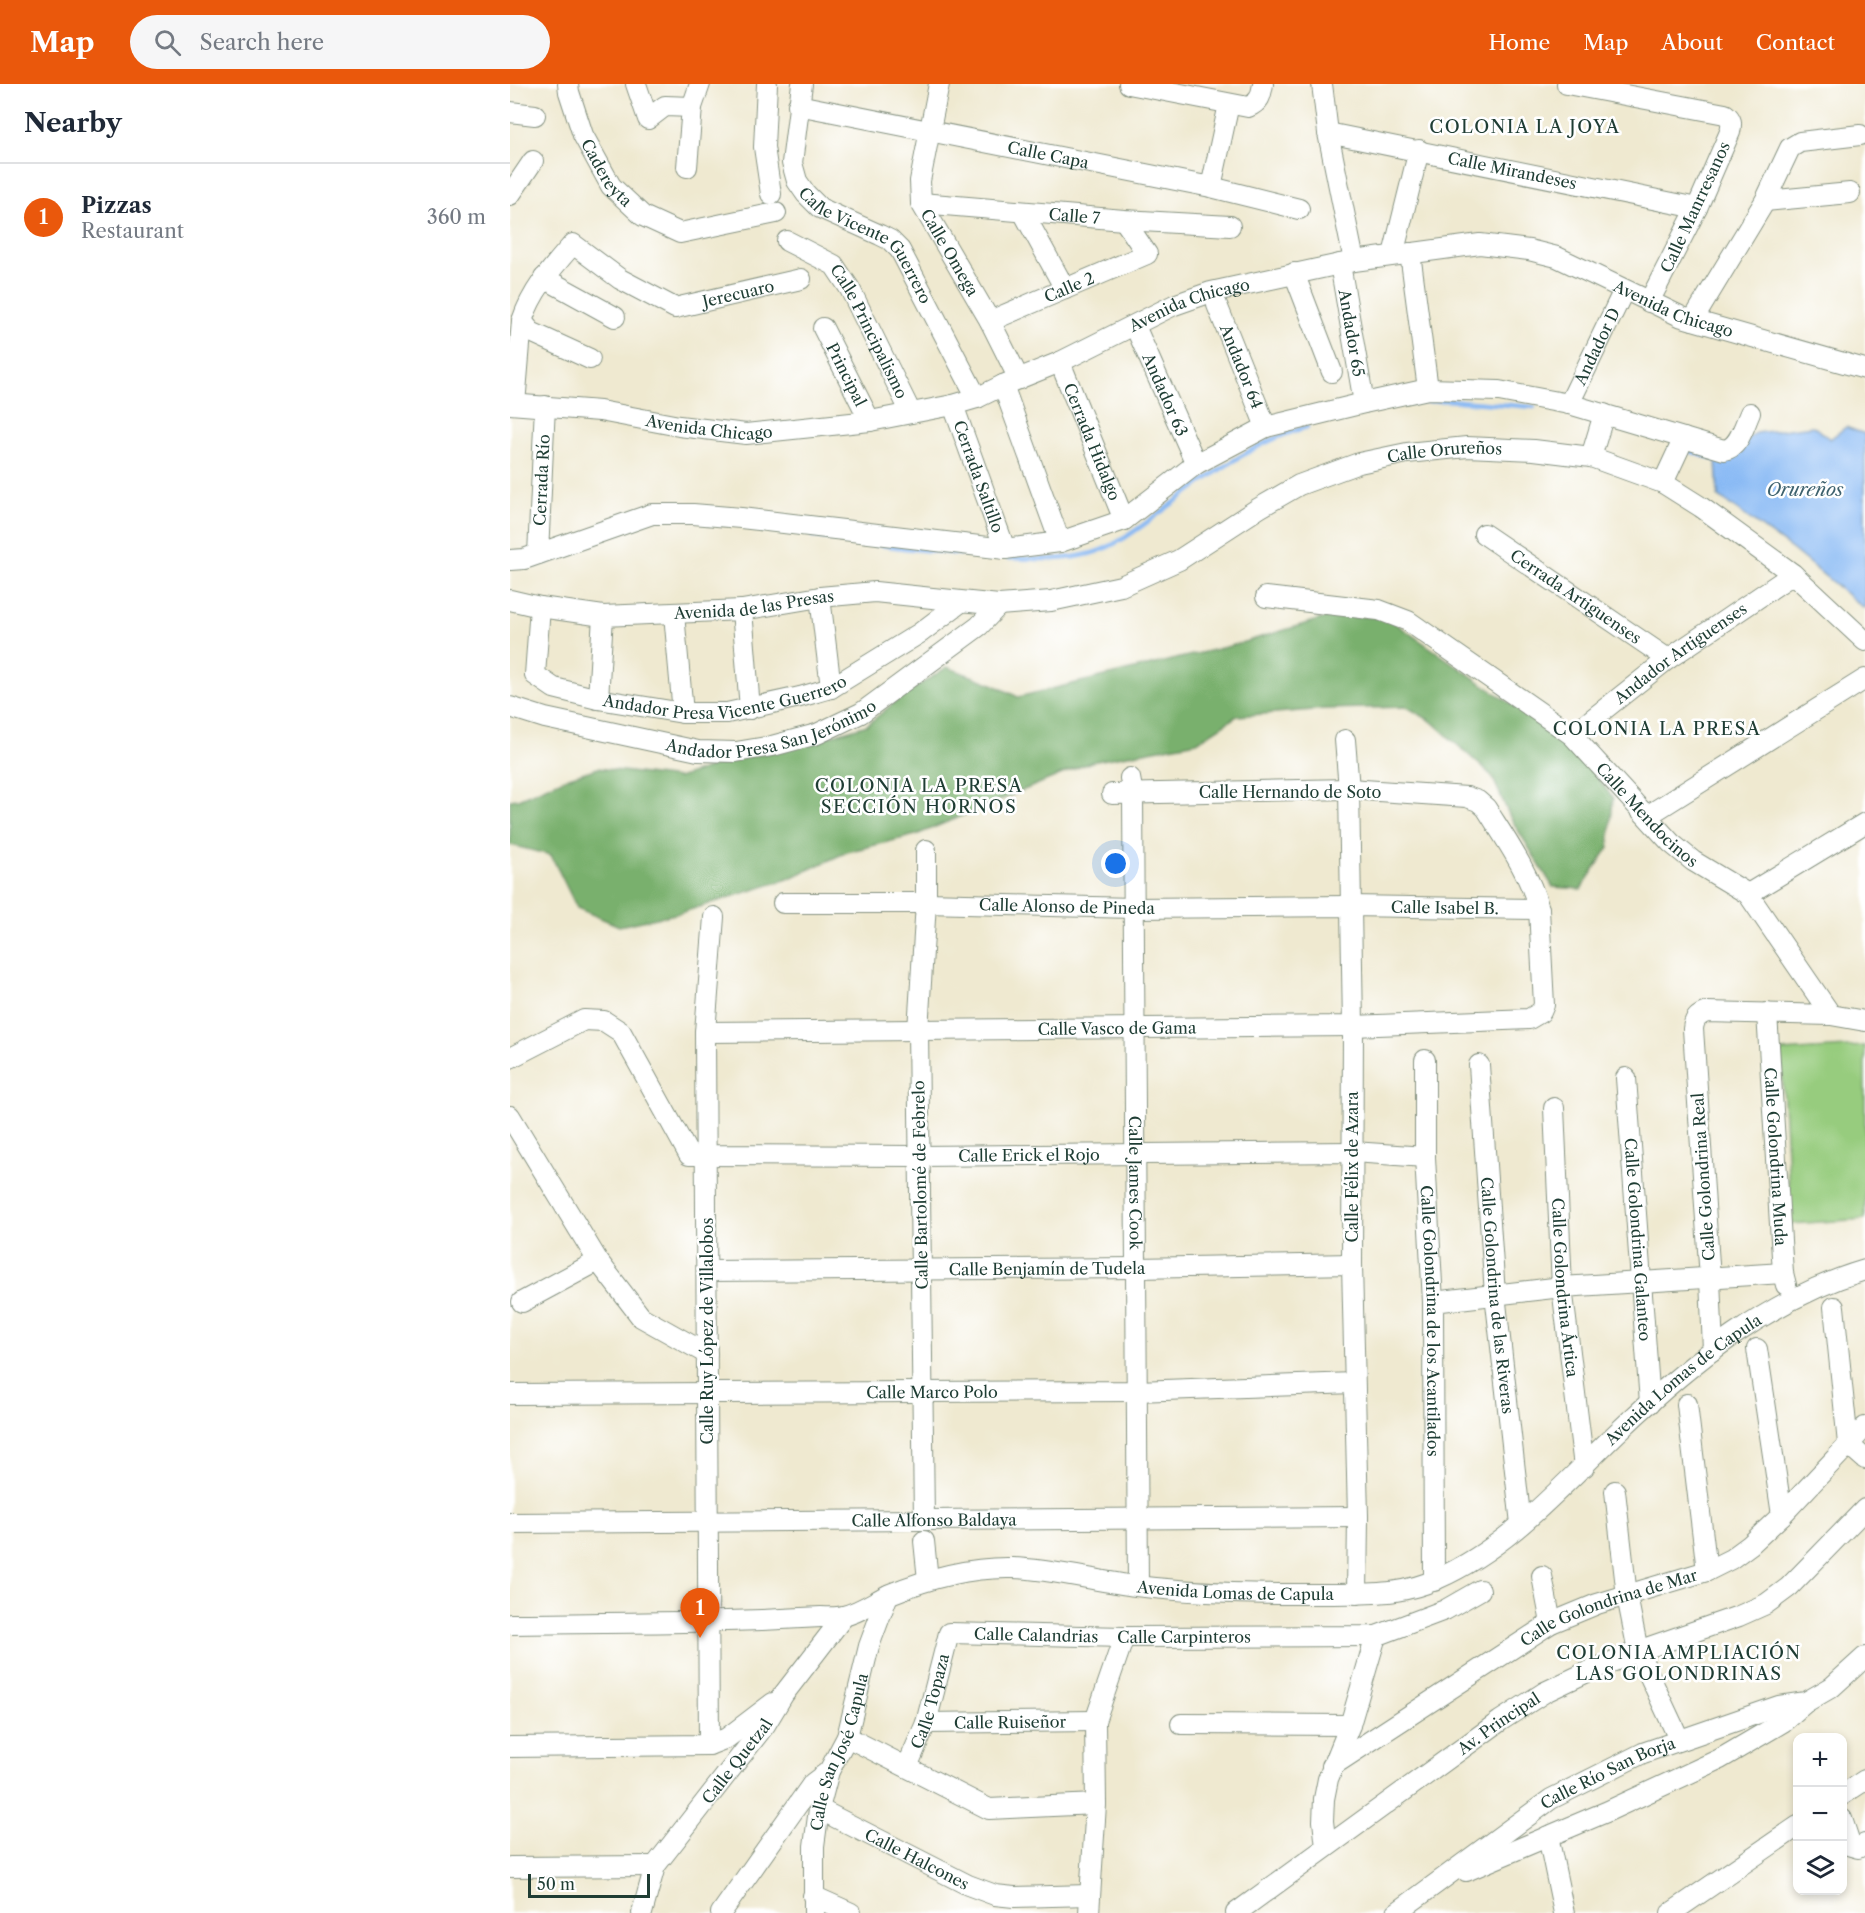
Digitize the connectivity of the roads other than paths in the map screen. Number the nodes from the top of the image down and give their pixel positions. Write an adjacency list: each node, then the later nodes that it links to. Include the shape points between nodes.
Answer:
1 (568, 84): 10 (street, Cadereyta, via 583,135 611,186 643,216 680,233 774,204 764,147)
2 (636, 84): 13 (street, via 648,118 665,106)
3 (700, 84): 13 (street)
4 (802, 84): 12 (street, Calle Vicente Guerrero)
5 (939, 84): 16 (street, Calle Omega)
6 (1129, 84): 11 (street)
7 (1263, 84): 11 (street, via 1256,104)
8 (1322, 84): 17 (street, Andador 65)
9 (1566, 84): 27 (street, Calle Manrresanos, via 1730,118 1730,132)
10 (764, 85)
11 (1229, 104): 22 (street)
12 (798, 105): 16 (street, Calle Capa); 54 (street, Calle Vicente Guerrero, via 792,163 797,181 820,208 890,240 900,250)
13 (692, 107): 21 (street)
14 (510, 112): 15 (street)
15 (535, 115)
16 (928, 131): 22 (street, Calle Capa); 26 (street, Calle Omega, via 920,181)
17 (1328, 133): 19 (street, Calle Mirandeses); 34 (street, Andador 65)
18 (1860, 135): 25 (street, via 1800,142 1790,148)
19 (1419, 150): 27 (street, Calle Mirandeses); 33 (street)
20 (532, 161): 24 (street)
21 (687, 167)
22 (1211, 187): 28 (street, Calle Capa)
23 (1850, 193): 25 (street)
24 (510, 195)
25 (1765, 201): 44 (street)
26 (921, 203): 29 (street, Calle 7); 45 (street, Calle Omega)
27 (1696, 208): 40 (street, Calle Manrresanos)
28 (1299, 209)
29 (1023, 212): 30 (street, Calle 7); 38 (street)
30 (1124, 220): 31 (street, Calle 7); 38 (street, Calle 2, via 1146,254)
31 (1230, 226)
32 (787, 241): 60 (street, Calle Principalismo, via 834,265 850,289)
33 (1402, 254): 34 (street, Avenida Chicago); 39 (street, Avenida Chicago, via 1480,244 1529,250 1557,257); 53 (street)
34 (1347, 262): 35 (street, Avenida Chicago); 55 (street, Andador 65)
35 (1294, 273): 46 (street, Avenida Chicago, via 1211,291); 51 (street)
36 (544, 278): 37 (street, Jerecuaro, via 573,244 620,279 675,308); 42 (street); 43 (street)
37 (801, 279)
38 (1065, 289): 45 (street, Calle 2)
39 (1624, 290): 40 (street, Avenida Chicago); 57 (street, Andador D)
40 (1649, 302): 44 (street, Avenida Chicago)
41 (1217, 305): 64 (street, Andador 64)
42 (520, 310): 48 (street, via 531,332); 56 (street)
43 (615, 317)
44 (1693, 320): 50 (street, Avenida Chicago)
45 (990, 321): 52 (street, Calle Omega)
46 (1135, 326): 49 (street, Avenida Chicago); 67 (street, Andador 63)
47 (823, 328): 63 (street, Principal)
48 (590, 359)
49 (1060, 362): 52 (street, Avenida Chicago); 69 (street, Cerrada Hidalgo)
50 (1865, 369)
51 (1332, 372)
52 (1011, 382): 54 (street, Avenida Chicago); 71 (street, Calle Omega)
53 (1428, 389): 55 (street); 57 (street, via 1499,391)
54 (977, 398): 58 (street, Avenida Chicago)
55 (1364, 403): 64 (street)
56 (512, 404): 59 (street, Avenida Chicago)
57 (1569, 404): 62 (street)
58 (953, 405): 60 (street, Avenida Chicago); 72 (street, Cerrada Saltillo)
59 (545, 406): 63 (street, Avenida Chicago, via 746,434); 73 (street, Cerrada Río)
60 (911, 413): 63 (street, Avenida Chicago)
61 (1750, 413): 65 (street, via 1736,444 1728,450)
62 (1604, 414): 65 (street); 66 (street)
63 (870, 421)
64 (1266, 427): 67 (street)
65 (1684, 438): 68 (street)
66 (1591, 457): 68 (street, Calle Orureños); 80 (street, Calle Orureños, via 1467,447 1359,463 1299,485 1179,561 1121,586 1051,601)
67 (1196, 464): 69 (street)
68 (1663, 483): 75 (street, Calle Orureños)
69 (1124, 520): 71 (street)
70 (1484, 534): 86 (street, Cerrada Artiguenses)
71 (1060, 542): 72 (street)
72 (1005, 549): 73 (street, via 741,518 652,514)
73 (538, 554): 74 (street)
74 (510, 560)
75 (1794, 574): 85 (street, Calle Orureños); 86 (street, Andador Artiguenses)
76 (820, 597): 79 (street, Avenida de las Presas, via 875,592); 82 (street, Avenida de las Presas); 88 (street)
77 (1266, 597): 93 (street, Calle Mendocinos, via 1379,610 1408,621)
78 (510, 600): 81 (street, Avenida de las Presas)
79 (961, 602): 80 (street, Avenida de las Presas); 88 (street, Andador Presa Vicente Guerrero, via 920,633)
80 (999, 605): 90 (street, Andador Presa San Jerónimo, via 979,626 861,713 817,734 772,746 736,752 698,751)
81 (540, 607): 84 (street, Avenida de las Presas); 89 (street, Andador Presa Vicente Guerrero, via 535,675 554,688)
82 (742, 610): 83 (street, Avenida de las Presas); 91 (street)
83 (674, 615): 84 (street, Avenida de las Presas); 92 (street)
84 (603, 616): 89 (street)
85 (1865, 641)
86 (1668, 659): 93 (street, Andador Artiguenses)
87 (1865, 679): 98 (street)
88 (831, 688): 91 (street, Andador Presa Vicente Guerrero)
89 (598, 699): 92 (street, Andador Presa Vicente Guerrero)
90 (510, 707)
91 (750, 709): 92 (street, Andador Presa Vicente Guerrero)
92 (683, 713)
93 (1572, 735): 98 (street, Calle Mendocinos)
94 (1345, 740): 96 (street, Calle Félix de Azara)
95 (1131, 786): 96 (street, Calle Hernando de Soto); 97 (street, Calle Hernando de Soto); 105 (street, Calle James Cook)
96 (1349, 789): 104 (street, Calle Félix de Azara); 106 (street, Calle Hernando de Soto, via 1478,801 1530,880)
97 (1112, 794)
98 (1647, 816): 101 (street, Calle Mendocinos, via 1692,861)
99 (1863, 830): 101 (street)
100 (926, 850): 103 (street, Calle Bartolomé de Febrelo)
101 (1748, 894): 109 (street, Calle Mendocinos)
102 (783, 903): 103 (street, Calle Alonso de Pineda)
103 (926, 903): 105 (street, Calle Alonso de Pineda); 113 (street, Calle Bartolomé de Febrelo)
104 (1350, 906): 105 (street, Calle Alonso de Pineda); 106 (street, Calle Isabel B.); 111 (street, Calle Félix de Azara)
105 (1134, 908): 112 (street, Calle James Cook)
106 (1539, 909): 111 (street, Calle Vasco de Gama, via 1544,1005 1541,1012 1529,1019)
107 (714, 917): 114 (street, Calle Ruy López de Villalobos)
108 (1767, 1013): 109 (street); 132 (street, Calle Golondrina Muda); 133 (street, Calle Golondrina Real, via 1707,1011 1694,1021)
109 (1831, 1015): 110 (street)
110 (1865, 1021)
111 (1353, 1026): 112 (street, Calle Vasco de Gama); 121 (street, Calle Félix de Azara)
112 (1134, 1029): 113 (street, Calle Vasco de Gama); 122 (street, Calle James Cook)
113 (918, 1030): 114 (street, Calle Vasco de Gama); 124 (street, Calle Bartolomé de Febrelo)
114 (705, 1032): 123 (street, Calle Ruy López de Villalobos)
115 (510, 1058): 123 (street, via 584,1020 604,1021 621,1032 689,1155)
116 (1425, 1060): 125 (street, Calle Golondrina de los Acantilados)
117 (1479, 1065): 136 (street, Calle Golondrina de las Riveras)
118 (1626, 1078): 134 (street, Calle Golondrina Galanteo)
119 (1554, 1108): 135 (street, Calle Golondrina Ártica)
120 (510, 1116): 126 (street)
121 (1353, 1152): 122 (street, Calle Erick el Rojo); 125 (street, Calle Erick el Rojo); 127 (street, Calle Félix de Azara)
122 (1136, 1153): 124 (street, Calle Erick el Rojo); 128 (street, Calle James Cook)
123 (706, 1156): 124 (street, Calle Erick el Rojo); 131 (street, Calle Ruy López de Villalobos)
124 (919, 1156): 129 (street, Calle Bartolomé de Febrelo)
125 (1425, 1158): 139 (street, Calle Golondrina de los Acantilados)
126 (598, 1261): 138 (street); 143 (street, via 641,1317)
127 (1352, 1264): 128 (street, Calle Benjamín de Tudela); 144 (street, Calle Félix de Azara)
128 (1137, 1268): 129 (street, Calle Benjamín de Tudela); 146 (street, Calle James Cook)
129 (920, 1269): 131 (street, Calle Benjamín de Tudela); 145 (street, Calle Bartolomé de Febrelo)
130 (1865, 1270): 137 (street, Avenida Lomas de Capula)
131 (706, 1271): 143 (street, Calle Ruy López de Villalobos)
132 (1783, 1273): 133 (street); 137 (street, Calle Golondrina Muda)
133 (1710, 1279): 134 (street); 142 (street, Calle Golondrina Real)
134 (1641, 1282): 135 (street); 149 (street, Calle Golondrina Galanteo)
135 (1562, 1287): 136 (street); 154 (street, Calle Golondrina Ártica)
136 (1495, 1294): 139 (street); 163 (street, Calle Golondrina de las Riveras)
137 (1790, 1299): 142 (street, Avenida Lomas de Capula)
138 (522, 1302)
139 (1433, 1302): 168 (street, Calle Golondrina de los Acantilados)
140 (1834, 1307): 152 (street)
141 (1757, 1349): 157 (street)
142 (1713, 1350): 149 (street, Avenida Lomas de Capula)
143 (706, 1354): 147 (street, Calle Ruy López de Villalobos)
144 (1354, 1383): 146 (street, Calle Marco Polo); 158 (street, Calle Félix de Azara)
145 (923, 1391): 146 (street, Calle Marco Polo); 147 (street, Calle Marco Polo); 159 (street, Calle Bartolomé de Febrelo)
146 (1137, 1391): 160 (street, Calle James Cook)
147 (707, 1392): 148 (street, Calle Marco Polo); 162 (street, Calle Ruy López de Villalobos)
148 (510, 1394)
149 (1650, 1403): 154 (street, Avenida Lomas de Capula)
150 (1687, 1404): 165 (street)
151 (1865, 1427): 152 (street, Calle Golondrina de Mar)
152 (1848, 1444): 153 (street); 157 (street, Calle Golondrina de Mar)
153 (1865, 1459)
154 (1584, 1467): 163 (street, Avenida Lomas de Capula)
155 (1615, 1491): 173 (street)
156 (1865, 1509): 181 (street, Av. Principal, via 1789,1587 1766,1604)
157 (1782, 1515): 165 (street, Calle Golondrina de Mar, via 1731,1559)
158 (1358, 1517): 160 (street, Calle Alfonso Baldaya); 171 (street, Calle Félix de Azara)
159 (924, 1520): 160 (street, Calle Alfonso Baldaya); 162 (street, Calle Alfonso Baldaya)
160 (1137, 1520): 169 (street, Calle James Cook)
161 (510, 1523): 162 (street, Calle Alfonso Baldaya)
162 (708, 1523): 175 (street, Calle Ruy López de Villalobos)
163 (1521, 1524): 168 (street, Avenida Lomas de Capula, via 1475,1560)
164 (924, 1541): 167 (street)
165 (1707, 1570): 173 (street, Calle Golondrina de Mar)
166 (1542, 1576): 176 (street)
167 (928, 1580): 169 (street, Avenida Lomas de Capula, via 966,1570 1015,1568); 172 (street, Avenida Lomas de Capula)
168 (1434, 1581): 171 (street, Avenida Lomas de Capula, via 1385,1595)
169 (1138, 1586): 171 (street, Avenida Lomas de Capula, via 1239,1594)
170 (1480, 1590): 179 (street, Calle Carpinteros, via 1445,1610)
171 (1357, 1594)
172 (888, 1595): 174 (street, Avenida Lomas de Capula); 189 (street, Calle San José Capula, via 869,1646)
173 (1627, 1596): 176 (street, Calle Golondrina de Mar); 181 (street)
174 (844, 1616): 175 (street, Avenida Lomas de Capula); 183 (street, Calle Quetzal)
175 (707, 1622): 177 (street, Avenida Lomas de Capula); 191 (street, Calle Ruy López de Villalobos)
176 (1551, 1623): 193 (street, Calle Golondrina de Mar)
177 (510, 1624)
178 (949, 1633): 180 (street, Calle Calandrias); 186 (street, Calle Topaza)
179 (1376, 1636): 180 (street, Calle Carpinteros); 188 (street)
180 (1124, 1637): 185 (street, Calle Carpinteros)
181 (1638, 1651): 190 (street); 204 (street, Av. Principal, via 1545,1692)
182 (1864, 1657): 184 (street, Calle Río San Borja, via 1832,1687)
183 (783, 1695): 191 (street, via 727,1738); 205 (street, Calle Quetzal, via 765,1725)
184 (1806, 1702): 190 (street, Calle Río San Borja, via 1779,1706); 202 (street, Calle Río San Borja, via 1783,1722 1720,1758)
185 (1095, 1721): 186 (street, Calle Ruiseñor); 198 (street, Calle Carpinteros)
186 (926, 1724): 194 (street, Calle Topaza)
187 (1181, 1724): 188 (street)
188 (1350, 1725): 193 (street)
189 (847, 1737): 194 (street); 195 (street, Calle San José Capula)
190 (1679, 1739): 207 (street, Calle Río San Borja, via 1551,1799)
191 (709, 1745): 192 (street)
192 (510, 1747)
193 (1332, 1766): 204 (street, via 1324,1799)
194 (908, 1767): 198 (street, via 989,1809)
195 (829, 1771): 199 (street, Calle San José Capula); 211 (street, via 813,1783)
196 (1865, 1779): 197 (street)
197 (1847, 1792)
198 (1096, 1804): 208 (street, Calle Carpinteros)
199 (819, 1809): 208 (street, Calle Halcones, via 995,1895); 209 (street, Calle San José Capula, via 814,1846)
200 (1847, 1827): 203 (street)
201 (1793, 1829): 216 (street)
202 (1548, 1836): 207 (street, Calle Río San Borja); 215 (street)
203 (1858, 1845)
204 (1326, 1847): 213 (street, Av. Principal)
205 (655, 1866): 206 (street); 210 (street, Calle Quetzal)
206 (510, 1867)
207 (1424, 1899): 214 (street, Calle Río San Borja)
208 (1090, 1904)
209 (814, 1905): 212 (street)
210 (642, 1913)
211 (721, 1913)
212 (851, 1913)
213 (1236, 1913)
214 (1396, 1913)
215 (1564, 1913)
216 (1671, 1913)

